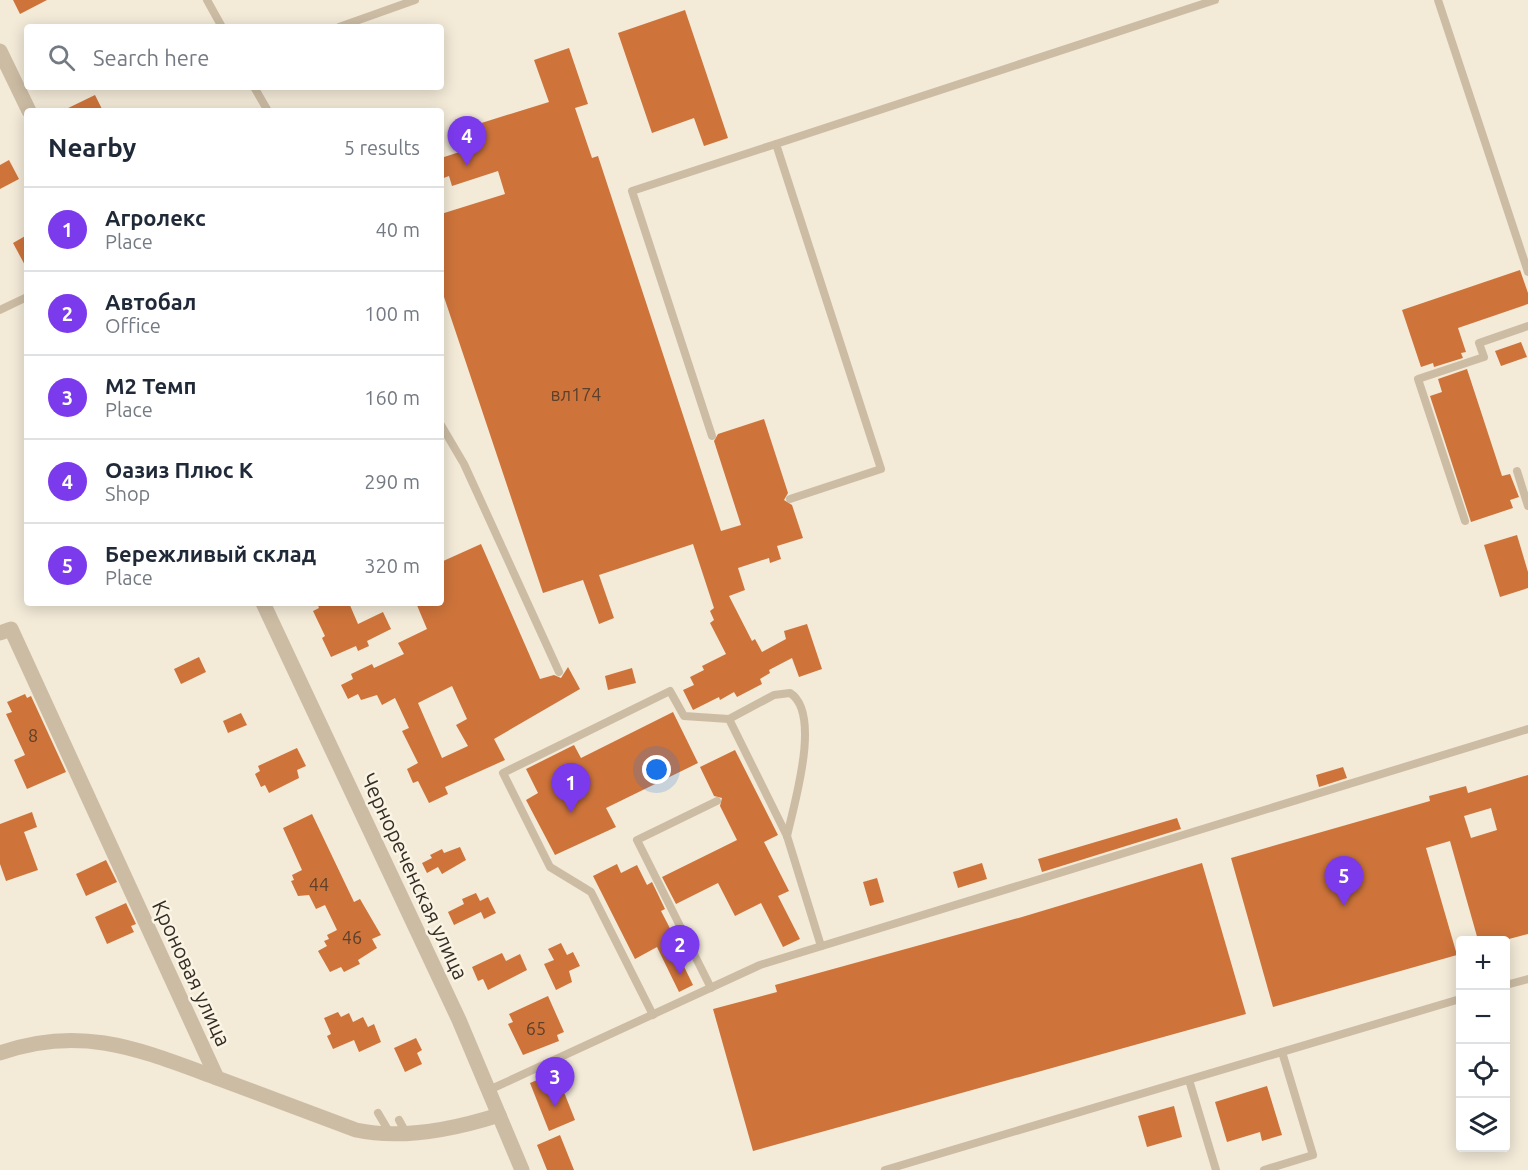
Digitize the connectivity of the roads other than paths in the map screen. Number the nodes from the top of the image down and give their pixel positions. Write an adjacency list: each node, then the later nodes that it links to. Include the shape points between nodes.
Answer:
1 (207, 0): 5 (lane)
2 (415, 0): 6 (lane)
3 (1215, 0): 11 (lane)
4 (1438, 0): 12 (lane)
5 (220, 24)
6 (347, 24)
7 (0, 51): 9 (street)
8 (257, 90): 10 (lane)
9 (28, 108)
10 (266, 108)
11 (776, 144): 17 (lane, via 632,191); 19 (lane, via 881,469)
12 (1528, 272)
13 (24, 298): 14 (lane)
14 (0, 310)
15 (1528, 326): 21 (lane, via 1479,343 1484,357 1418,379)
16 (444, 430): 24 (lane, via 464,464)
17 (712, 436)
18 (1517, 471): 20 (lane)
19 (790, 499)
20 (1528, 506)
21 (1465, 521)
22 (264, 606): 39 (street, Чернореченская улица)
23 (0, 633): 37 (street, Кроновая улица, via 11,629)
24 (559, 672)
25 (729, 719): 28 (lane); 28 (lane, via 774,695 790,693 801,704 806,729); 34 (lane, via 684,716 670,691 503,773 550,867 591,892)
26 (1528, 729): 29 (lane)
27 (717, 801): 32 (lane, via 637,840)
28 (788, 836): 29 (lane)
29 (820, 946): 32 (lane, via 760,965)
30 (1528, 979): 31 (lane)
31 (1510, 984)
32 (711, 988): 34 (lane)
33 (1456, 1000): 35 (lane)
34 (652, 1015): 39 (lane)
35 (1282, 1052): 38 (lane); 46 (lane, via 1313,1155)
36 (0, 1053): 37 (street, via 58,1040 99,1040)
37 (217, 1078): 42 (street, Кроновая улица, via 356,1130)
38 (1189, 1080): 44 (lane); 45 (lane)
39 (489, 1090): 41 (street, Чернореченская улица)
40 (378, 1113): 42 (lane)
41 (499, 1115): 42 (street, Кроновая улица, via 472,1124 403,1126); 43 (street, Чернореченская улица)
42 (391, 1135)
43 (522, 1170)
44 (885, 1170)
45 (1216, 1170)
46 (1264, 1170)

